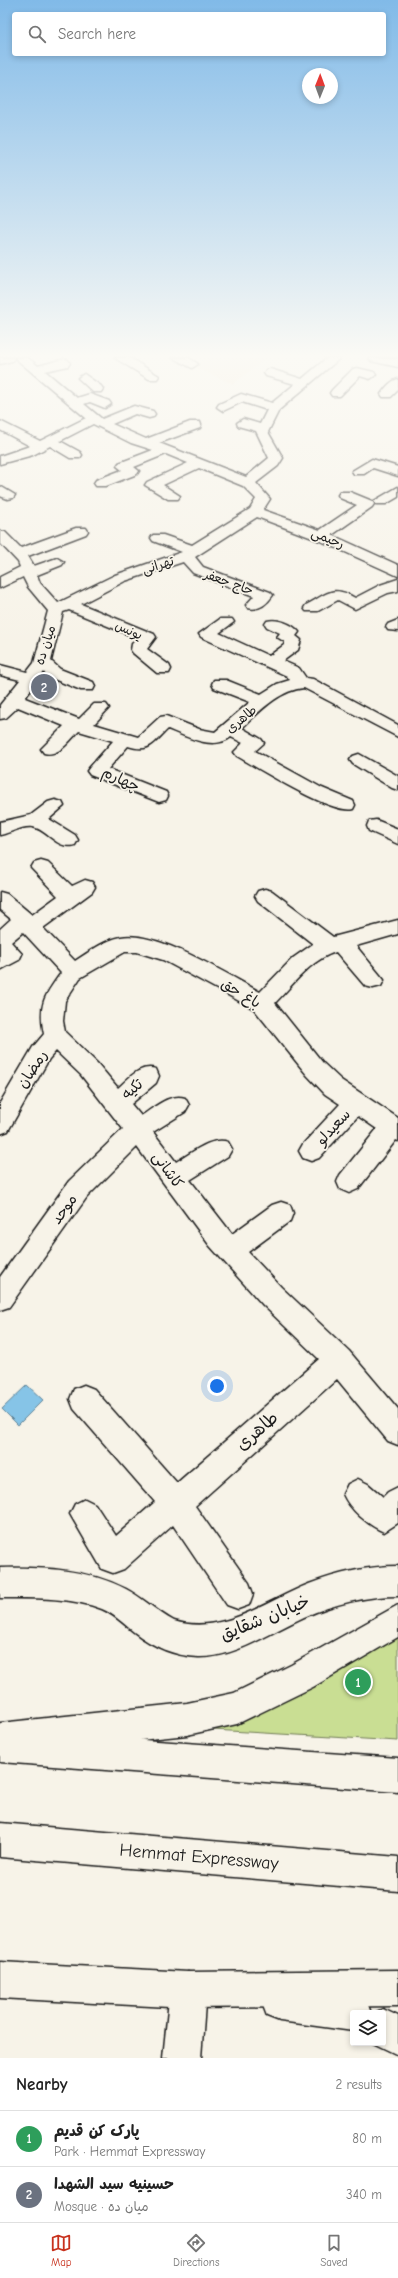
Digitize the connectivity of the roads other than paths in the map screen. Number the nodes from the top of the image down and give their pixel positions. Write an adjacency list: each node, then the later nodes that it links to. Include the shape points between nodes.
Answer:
1 (23, 454): 10 (main road)
2 (69, 454): 8 (main road)
3 (154, 454): 14 (main road, via 124,466 132,471)
4 (178, 454): 9 (main road)
5 (208, 454): 9 (main road)
6 (274, 454): 15 (main road, via 276,458 270,466)
7 (380, 454): 11 (main road)
8 (76, 455)
9 (196, 458): 15 (main road); 18 (main road, via 152,485)
10 (0, 460)
11 (398, 460)
12 (359, 471): 13 (main road, via 372,463)
13 (398, 472)
14 (101, 483)
15 (248, 483): 21 (main road, via 263,499)
16 (398, 491): 19 (main road)
17 (345, 495): 25 (main road, via 367,504)
18 (173, 496)
19 (382, 501)
20 (283, 506): 22 (main road)
21 (255, 512): 22 (main road, رحیمی); 27 (main road, تهرانی)
22 (269, 517): 25 (main road, رحیمی)
23 (81, 531): 28 (main road)
24 (0, 535): 28 (main road)
25 (323, 535): 31 (main road, رحیمی, via 350,541)
26 (158, 538): 27 (main road)
27 (190, 553): 36 (main road, حاج جعفر, via 198,570 265,595); 37 (main road, تهرانی, via 120,578)
28 (19, 554): 30 (main road)
29 (57, 562): 30 (main road)
30 (28, 571): 32 (main road); 37 (main road, via 33,584)
31 (398, 571)
32 (0, 583)
33 (398, 584): 35 (main road)
34 (359, 585): 35 (main road)
35 (376, 593): 38 (main road, via 354,604 338,594)
36 (254, 605)
37 (62, 607): 42 (main road, میان ده); 43 (main road, یونس, via 148,637 140,644 139,650)
38 (312, 608)
39 (226, 622): 41 (main road, via 207,634)
40 (273, 624): 41 (main road, via 291,632 285,637 293,640 292,647)
41 (271, 662): 46 (main road, via 293,672)
42 (42, 663): 45 (main road, میان ده); 48 (main road, via 52,669 52,672)
43 (163, 669)
44 (0, 670): 45 (main road)
45 (31, 678): 49 (main road, میان ده)
46 (300, 682): 50 (main road, طاهری, via 291,684); 55 (main road)
47 (220, 684): 50 (main road)
48 (87, 686)
49 (15, 700): 52 (main road, میان ده); 53 (main road, طاهری)
50 (263, 701): 54 (main road, طاهری)
51 (100, 708): 53 (main road)
52 (0, 714)
53 (79, 725): 56 (main road, طاهری); 57 (main road)
54 (231, 729): 56 (main road, طاهری, via 218,738 195,734 166,721 141,744); 59 (main road, via 255,743 243,752)
55 (398, 732)
56 (125, 739): 65 (main road, چهارم, via 96,771)
57 (50, 749)
58 (359, 760): 62 (main road)
59 (258, 761): 61 (main road); 63 (main road)
60 (398, 763): 62 (main road)
61 (243, 771)
62 (391, 780)
63 (297, 782): 64 (main road); 66 (main road)
64 (283, 795)
65 (159, 796)
66 (346, 805)
67 (56, 806): 69 (main road)
68 (0, 811): 70 (main road)
69 (36, 820): 70 (main road, via 29,819); 71 (main road)
70 (7, 826)
71 (68, 840)
72 (41, 868): 75 (main road, via 77,891)
73 (265, 896): 79 (main road)
74 (0, 899): 75 (main road)
75 (27, 923): 77 (main road); 81 (main road)
76 (398, 927): 79 (main road)
77 (0, 940)
78 (0, 944): 80 (main road, via 12,954)
79 (336, 945): 82 (main road); 83 (main road, via 322,948 300,964)
80 (0, 962)
81 (73, 972): 83 (main road, باغ حق, via 107,950 122,944 138,944 170,954); 84 (main road, via 54,998 52,1021)
82 (373, 980)
83 (262, 1003): 87 (main road, باغ حق, via 315,1069)
84 (55, 1036): 86 (main road, کاشانی, via 89,1069); 89 (main road, رمضان, via 41,1053)
85 (148, 1076): 86 (main road, تکیه)
86 (116, 1103): 91 (main road, کاشانی)
87 (355, 1104): 90 (main road, باغ حق); 93 (main road, سعیدلو)
88 (177, 1105): 91 (main road, موحد)
89 (0, 1124)
90 (395, 1129): 95 (main road)
91 (138, 1130): 94 (main road, کاشانی); 98 (main road, موحد, via 78,1189)
92 (220, 1149): 94 (main road)
93 (311, 1151)
94 (173, 1177): 97 (main road, کاشانی)
95 (349, 1182)
96 (281, 1213): 97 (main road)
97 (230, 1250): 99 (main road, کاشانی, via 272,1296)
98 (0, 1298)
99 (339, 1360): 101 (main road, کاشانی); 104 (main road, طاهری)
100 (84, 1399): 104 (main road)
101 (398, 1431)
102 (358, 1494): 103 (main road, via 384,1517)
103 (398, 1502)
104 (175, 1503): 105 (main road, طاهری, via 113,1558); 108 (main road)
105 (85, 1514)
106 (398, 1581): 107 (main road, خیابان شقایق, via 338,1589 306,1600 226,1637 199,1641 177,1640 160,1632 122,1604 102,1594 22,1582)
107 (0, 1583)
108 (238, 1594)
109 (398, 1620): 110 (main road, via 302,1676 237,1708 187,1719)
110 (0, 1739)
111 (0, 1746): 112 (main road)
112 (398, 1775)
113 (0, 1840): 114 (main road, Hemmat Expressway)
114 (398, 1874)
115 (0, 1980): 117 (main road)
116 (398, 1988): 117 (main road)
117 (188, 1990): 118 (main road); 121 (main road)
118 (350, 2013)
119 (386, 2030): 120 (main road)
120 (398, 2036)
121 (182, 2058)

